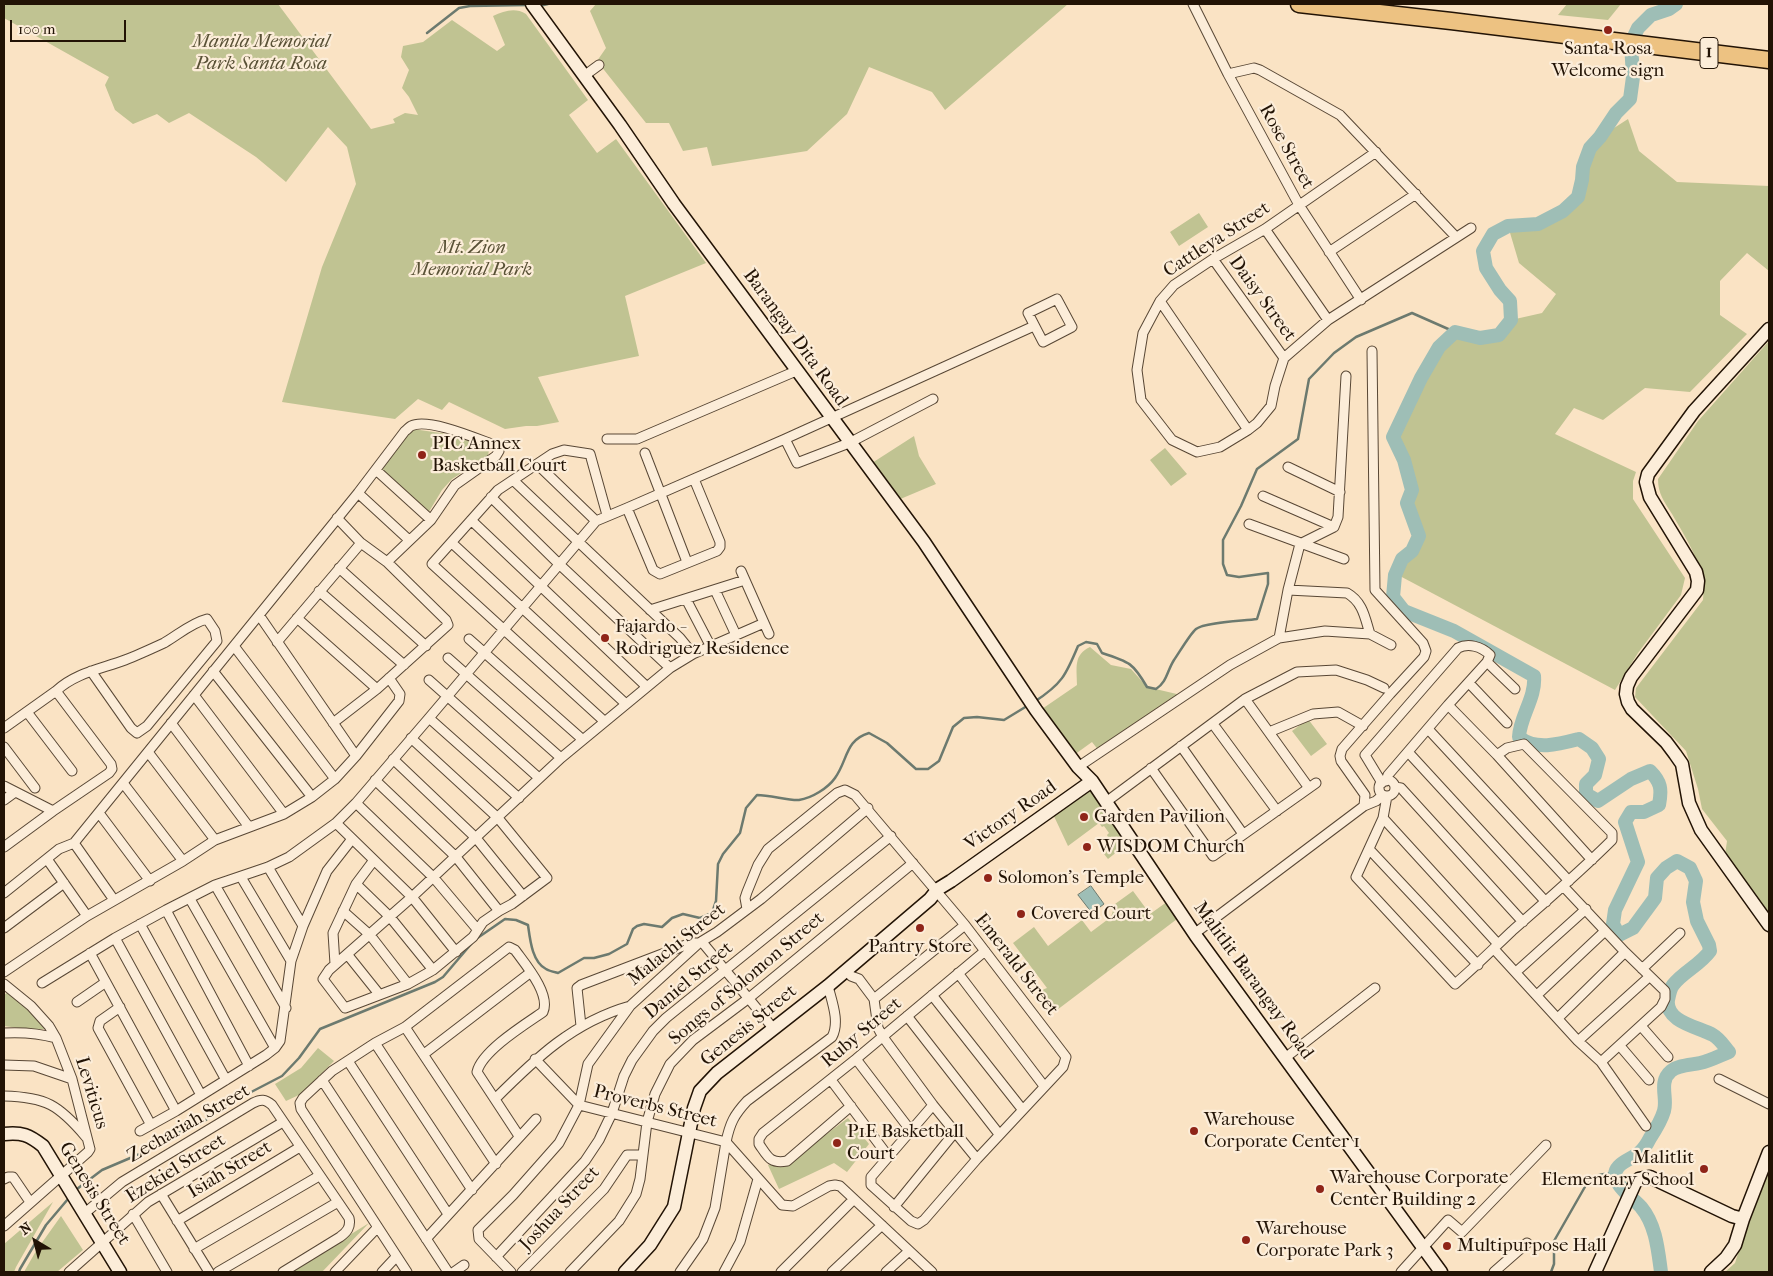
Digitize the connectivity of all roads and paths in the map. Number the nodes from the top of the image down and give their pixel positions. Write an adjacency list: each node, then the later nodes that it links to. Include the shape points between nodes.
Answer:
1 (1193, 4): 6 (street, Rose Street)
2 (1298, 4): 4 (highway, 1)
3 (533, 5): 7 (street, Barangay Dita Road)
4 (1769, 60)
5 (599, 65): 7 (street)
6 (1228, 74): 8 (street, via 1254,68 1260,70 1340,116); 10 (street, Rose Street)
7 (584, 76): 24 (street, Barangay Dita Road)
8 (1376, 152): 9 (street); 10 (street, Cattleya Street)
9 (1416, 194): 13 (street); 14 (street)
10 (1299, 205): 12 (street, Cattleya Street); 14 (street, Rose Street)
11 (1471, 228): 13 (street)
12 (1265, 229): 15 (street, Cattleya Street); 18 (street)
13 (1456, 237): 16 (street)
14 (1330, 252): 16 (street, Rose Street)
15 (1213, 259): 17 (street, Cattleya Street, via 1174,285); 23 (street, Daisy Street)
16 (1361, 300): 18 (street)
17 (1160, 301): 28 (street); 28 (street, Cattleya Street, via 1143,333 1137,370 1141,400 1172,440 1197,452 1220,447)
18 (1328, 320): 23 (street)
19 (1769, 320): 68 (street, via 1688,408 1642,470 1640,492 1690,575)
20 (1034, 326): 20 (street, via 1043,342 1072,327 1057,299 1028,314); 27 (street)
21 (1769, 329): 68 (street, via 1694,411 1648,474 1646,482 1650,497 1696,572 1697,590)
22 (1372, 351): 115 (street, via 1375,590 1423,643 1426,651)
23 (1284, 358): 28 (street, Cattleya Street, via 1272,406)
24 (796, 371): 27 (street, Barangay Dita Road); 29 (street, via 637,439)
25 (1346, 376): 38 (street)
26 (933, 399): 31 (street)
27 (831, 418): 30 (street); 31 (street, Barangay Dita Road)
28 (1248, 430)
29 (607, 439)
30 (785, 439): 31 (street, via 797,463); 36 (street)
31 (849, 443): 107 (street, Barangay Dita Road, via 924,542)
32 (644, 453): 40 (street)
33 (537, 464): 37 (street); 44 (street, via 564,450 590,454); 48 (street)
34 (1288, 467): 38 (street)
35 (376, 470): 39 (street); 46 (street); 46 (street, via 405,431 417,424 462,432 497,446 496,456 455,485)
36 (694, 479): 40 (street); 58 (street, via 720,547)
37 (512, 480): 42 (street); 53 (street)
38 (1340, 492): 50 (street)
39 (358, 493): 45 (street); 51 (street)
40 (660, 493): 43 (street); 58 (street)
41 (1263, 496): 50 (street)
42 (490, 497): 47 (street); 59 (street)
43 (627, 508): 44 (street); 58 (street, via 653,570 660,574)
44 (607, 515): 48 (street)
45 (337, 518): 52 (street); 71 (street)
46 (431, 520): 51 (street)
47 (472, 520): 54 (street); 63 (street)
48 (596, 520): 53 (street)
49 (1249, 524): 55 (street)
50 (1334, 527): 55 (street)
51 (408, 540): 57 (street)
52 (361, 542): 57 (street); 60 (street)
53 (578, 542): 59 (street); 70 (street)
54 (452, 543): 69 (street); 74 (street, via 432,564)
55 (1300, 544): 56 (street); 65 (street)
56 (1344, 560)
57 (387, 562): 83 (street, via 446,620 448,625)
58 (687, 562)
59 (559, 564): 63 (street); 90 (street)
60 (339, 568): 66 (street); 83 (street)
61 (741, 571): 62 (street)
62 (745, 580): 64 (street); 73 (street)
63 (541, 585): 69 (street); 97 (street)
64 (715, 590): 67 (street); 77 (street)
65 (1288, 590): 76 (street, via 1347,593 1359,601); 78 (street)
66 (319, 591): 72 (street); 89 (street)
67 (686, 599): 70 (street); 84 (street)
68 (1688, 599): 196 (street, via 1631,678 1626,694 1632,709 1666,742 1682,764 1689,803 1700,830)
69 (521, 608): 74 (street); 105 (street)
70 (650, 610): 86 (street)
71 (259, 615): 80 (street); 82 (street)
72 (297, 618): 80 (street); 99 (street)
73 (764, 623): 75 (street); 77 (street)
74 (504, 630): 85 (street); 110 (street)
75 (769, 634)
76 (1370, 634): 78 (street, via 1326,631); 81 (street)
77 (736, 635): 84 (street)
78 (1279, 638): 129 (street, via 1230,665)
79 (470, 639): 85 (street)
80 (277, 642): 112 (street)
81 (1391, 645)
82 (234, 646): 92 (street); 133 (street)
83 (426, 646): 89 (street)
84 (711, 647): 86 (street)
85 (485, 653): 93 (street); 120 (street)
86 (693, 654): 90 (street)
87 (448, 658): 93 (street)
88 (1487, 662): 96 (street); 100 (street); 139 (street, via 1490,654 1486,651 1468,644 1458,648 1365,754)
89 (404, 665): 94 (street)
90 (670, 668): 97 (street)
91 (91, 671): 91 (street, via 164,642 199,621 207,619 215,631 217,641 147,726 137,733); 101 (street, via 65,682)
92 (213, 671): 102 (street); 141 (street)
93 (466, 674): 103 (street); 127 (street)
94 (389, 678): 99 (street); 126 (street, via 400,694 399,701)
95 (429, 680): 103 (street)
96 (1469, 683): 106 (street); 113 (street)
97 (647, 687): 105 (street)
98 (1384, 688): 104 (street, via 1336,670 1297,672)
99 (377, 689): 112 (street)
100 (1515, 690)
101 (56, 691): 108 (street); 149 (street, via 112,769)
102 (194, 695): 111 (street); 152 (street)
103 (447, 697): 109 (street); 132 (street)
104 (1245, 699): 114 (street); 118 (street)
105 (626, 704): 110 (street)
106 (1448, 705): 117 (street); 125 (street)
107 (1036, 710): 129 (street, Malitlit Barangay Road)
108 (27, 712): 116 (street); 131 (street)
109 (429, 718): 119 (street); 143 (street)
110 (604, 721): 120 (street)
111 (171, 723): 123 (street); 156 (street)
112 (333, 723): 126 (street)
113 (1507, 723)
114 (1213, 724): 121 (street); 150 (street)
115 (1363, 726): 118 (street, via 1338,712 1313,714); 142 (street, via 1342,749 1340,761)
116 (4, 728)
117 (1428, 729): 124 (street); 176 (street)
118 (1269, 732): 150 (street, via 1312,785)
119 (412, 738): 128 (street); 153 (street)
120 (582, 739): 127 (street)
121 (1181, 746): 130 (street); 157 (street)
122 (4, 747): 138 (street)
123 (148, 752): 136 (street); 161 (street)
124 (1408, 752): 139 (street, via 1388,775); 185 (street)
125 (1497, 755): 168 (street); 168 (street, via 1507,748 1524,744 1612,833 1612,840)
126 (356, 756): 133 (street)
127 (561, 758): 132 (street)
128 (393, 759): 134 (street); 159 (street)
129 (1078, 767): 135 (street, Malitlit Barangay Road)
130 (1151, 768): 145 (street); 157 (street, via 1213,856)
131 (72, 771)
132 (539, 778): 143 (street)
133 (335, 779): 141 (street)
134 (375, 780): 146 (street); 165 (street)
135 (1092, 781): 145 (street, Malitlit Barangay Road); 180 (street, Victory Road, via 951,881 946,892)
136 (123, 783): 151 (street); 169 (street)
137 (4, 786): 140 (street)
138 (35, 788)
139 (1383, 789): 142 (street); 147 (street, via 1376,801); 154 (street); 193 (street, via 1392,782 1400,788)
140 (16, 792): 144 (street); 149 (street)
141 (312, 796): 152 (street)
142 (1365, 796): 147 (street)
143 (519, 798): 153 (street)
144 (4, 800)
145 (1106, 802): 202 (street, Malitlit Barangay Road)
146 (356, 803): 155 (street); 173 (street)
147 (1364, 806): 202 (street)
148 (868, 808): 158 (street, Emerald Street); 186 (street, Malachi Street); 186 (street, Emerald Street, via 845,790 830,797 768,849 746,892)
149 (53, 811): 163 (street)
150 (1277, 811): 157 (street)
151 (99, 813): 162 (street); 174 (street)
152 (284, 814): 156 (street)
153 (498, 818): 159 (street); 181 (street, via 547,878)
154 (1383, 818): 164 (street); 206 (street)
155 (336, 823): 160 (street); 171 (street, via 289,857)
156 (248, 827): 161 (street)
157 (1243, 834)
158 (891, 836): 170 (street, Emerald Street); 217 (street, Daniel Street)
159 (476, 838): 165 (street); 181 (street)
160 (352, 839): 167 (street); 197 (street, via 327,871)
161 (215, 840): 169 (street)
162 (74, 844): 166 (street, via 59,849); 184 (street)
163 (4, 847)
164 (1369, 849): 214 (street); 214 (street, via 1356,877 1455,984)
165 (456, 857): 173 (street); 190 (street)
166 (48, 859): 175 (street); 179 (street)
167 (374, 860): 177 (street); 183 (street)
168 (1592, 860): 176 (street)
169 (183, 861): 174 (street)
170 (913, 863): 180 (street, Emerald Street); 233 (street, Songs of Solomon Street)
171 (268, 867): 172 (street); 197 (street)
172 (241, 877): 178 (street); 212 (street)
173 (434, 878): 183 (street); 199 (street)
174 (150, 881): 184 (street)
175 (64, 883): 191 (street); 198 (street)
176 (1566, 883): 185 (street); 187 (street)
177 (356, 884): 189 (street); 192 (street)
178 (215, 886): 182 (street); 238 (street)
179 (4, 893)
180 (935, 895): 195 (street, Emerald Street); 218 (street, Genesis Street)
181 (523, 896): 190 (street)
182 (190, 898): 188 (street); 251 (street)
183 (412, 898): 192 (street); 208 (street)
184 (114, 900): 191 (street)
185 (1546, 902): 193 (street)
186 (747, 909): 205 (street, Malachi Street)
187 (1586, 909): 200 (street); 221 (street)
188 (166, 910): 194 (street); 260 (street)
189 (343, 911): 203 (street); 213 (street, via 333,933)
190 (498, 911): 199 (street)
191 (87, 916): 219 (street)
192 (390, 917): 203 (street); 216 (street)
193 (1523, 922): 206 (street)
194 (140, 924): 204 (street); 263 (street)
195 (965, 925): 207 (street, Emerald Street); 234 (street)
196 (1769, 925)
197 (303, 926): 212 (street)
198 (4, 928)
199 (477, 930): 208 (street)
200 (1606, 931): 209 (street); 232 (street)
201 (1680, 933): 215 (street)
202 (1194, 934): 254 (street, Malitlit Barangay Road)
203 (370, 935): 211 (street); 227 (street)
204 (115, 938): 210 (street); 268 (street)
205 (700, 942): 217 (street); 236 (street, Malachi Street); 241 (street, via 581,985 577,994)
206 (1496, 946): 214 (street); 221 (street)
207 (985, 951): 222 (street, Ruby Street); 267 (street, Emerald Street, via 1064,1054 1066,1061)
208 (456, 952): 216 (street)
209 (1625, 952): 215 (street); 240 (street)
210 (90, 953): 224 (street); 225 (street)
211 (347, 954): 213 (street); 230 (street)
212 (291, 960): 238 (street)
213 (336, 964): 230 (street, via 322,979 345,1008)
214 (1478, 965)
215 (1642, 969): 223 (street)
216 (433, 970): 227 (street)
217 (726, 970): 233 (street); 277 (street, Daniel Street, via 653,1031 624,1076)
218 (847, 971): 228 (street, Genesis Street); 234 (street)
219 (4, 972)
220 (531, 972): 243 (street, via 515,950 509,947); 252 (street); 270 (street, via 540,987 545,1008 501,1041 478,1066 477,1072)
221 (1516, 972): 232 (street)
222 (958, 973): 231 (street, Ruby Street); 267 (street)
223 (1649, 977): 242 (street, via 1665,991 1665,999); 248 (street)
224 (106, 982): 235 (street); 237 (street)
225 (42, 983)
226 (4, 984): 247 (street, Leviticus, via 31,1006)
227 (408, 984): 230 (street)
228 (828, 986): 244 (street, Genesis Street); 291 (street, via 836,1024 832,1037 747,1101 730,1123)
229 (1375, 988): 254 (street)
230 (379, 994)
231 (932, 994): 239 (street, Ruby Street); 275 (street)
232 (1537, 995): 240 (street)
233 (749, 998): 244 (street); 280 (street, Songs of Solomon Street, via 693,1040 670,1064 655,1094)
234 (874, 999): 246 (street, via 878,1028)
235 (77, 1002)
236 (630, 1006): 241 (street); 272 (street, Malachi Street, via 588,1064)
237 (120, 1007): 276 (street); 281 (street, via 100,1021 98,1028)
238 (286, 1008): 251 (street, via 280,1042)
239 (907, 1016): 246 (street, Ruby Street); 288 (street)
240 (1558, 1018): 248 (street)
241 (582, 1026): 255 (street)
242 (1641, 1026): 250 (street); 253 (street)
243 (405, 1027): 249 (street); 252 (street)
244 (773, 1028): 286 (street, Genesis Street, via 700,1091)
245 (4, 1034): 247 (street, via 24,1032)
246 (883, 1037): 256 (street, Ruby Street); 273 (street)
247 (56, 1038): 262 (street, Leviticus)
248 (1578, 1041): 258 (street)
249 (375, 1043): 257 (street); 303 (street)
250 (1620, 1046): 258 (street); 266 (street)
251 (275, 1048): 260 (street)
252 (424, 1054): 298 (street)
253 (1668, 1057)
254 (1285, 1058): 320 (street, Malitlit Barangay Road)
255 (535, 1059): 270 (street); 272 (street, Proverbs Street)
256 (856, 1059): 265 (street, Ruby Street); 284 (street)
257 (348, 1061): 264 (street); 311 (street)
258 (1601, 1062): 282 (street)
259 (4, 1064): 262 (street, via 34,1066)
260 (249, 1066): 263 (street)
261 (1719, 1079): 271 (street)
262 (72, 1080): 290 (street, Leviticus)
263 (226, 1080): 268 (street)
264 (322, 1080): 316 (street, via 303,1098 300,1103 302,1109); 317 (street)
265 (831, 1080): 274 (street); 274 (street, Ruby Street, via 763,1133 759,1144 773,1161 787,1161)
266 (1649, 1080)
267 (1044, 1086): 275 (street)
268 (201, 1095): 276 (street)
269 (4, 1096): 290 (street, via 52,1104 70,1118)
270 (494, 1099): 289 (street)
271 (1769, 1104)
272 (579, 1105): 277 (street, Proverbs Street); 324 (street, Malachi Street, via 559,1143 478,1230 479,1239)
273 (933, 1105): 284 (street); 285 (street)
274 (850, 1106): 296 (street)
275 (1022, 1109): 288 (street)
276 (176, 1111): 281 (street)
277 (612, 1114): 280 (street, Proverbs Street); 324 (street, Daniel Street, via 585,1161)
278 (536, 1119): 289 (street)
279 (284, 1122): 293 (street, Zechariah Street); 304 (street, Ezekiel Street); 309 (street, Zechariah Street, via 269,1102 259,1100 122,1182)
280 (647, 1122): 286 (street, Proverbs Street); 295 (street, Songs of Solomon Street)
281 (151, 1125): 283 (street)
282 (1646, 1126)
283 (140, 1131)
284 (910, 1131): 296 (street)
285 (955, 1132): 297 (street); 308 (street)
286 (687, 1133): 291 (street, Proverbs Street); 340 (street, Genesis Street, via 674,1207 650,1245)
287 (4, 1134): 299 (street, Genesis Street, via 19,1132 32,1138 43,1146)
288 (999, 1134): 297 (street)
289 (520, 1136): 298 (street)
290 (88, 1139): 299 (street, Leviticus, via 88,1152)
291 (726, 1142): 301 (street); 341 (street, via 715,1208 703,1240)
292 (1546, 1146): 320 (street, via 1462,1232 1448,1220)
293 (300, 1147): 300 (street, Zechariah Street); 313 (street, Isiah Street)
294 (1769, 1152): 312 (street)
295 (642, 1156): 338 (street, Joshua Street, via 627,1155 604,1189); 339 (street, Songs of Solomon Street, via 640,1179 630,1206)
296 (888, 1156): 308 (street, via 871,1177 871,1185)
297 (977, 1159): 308 (street, via 918,1224)
298 (496, 1164): 303 (street)
299 (62, 1176): 306 (street, Leviticus); 309 (street, Genesis Street)
300 (319, 1176): 307 (street, Zechariah Street); 321 (street)
301 (758, 1179): 305 (street, via 778,1203 787,1206 835,1185); 342 (street, via 740,1242)
302 (4, 1180): 306 (street, via 13,1177)
303 (472, 1190): 311 (street)
304 (161, 1194): 310 (street, Ezekiel Street); 313 (street)
305 (854, 1199): 315 (street); 343 (street)
306 (30, 1202): 314 (street, Leviticus)
307 (338, 1202): 330 (street); 331 (street, Zechariah Street, via 349,1218 345,1233)
308 (894, 1207)
309 (85, 1213): 318 (street, Genesis Street)
310 (133, 1214): 318 (street, Ezekiel Street); 328 (street)
311 (448, 1214): 317 (street)
312 (1743, 1219): 350 (street, via 1650,1177 1639,1180); 351 (street, via 1735,1245)
313 (177, 1221): 321 (street)
314 (4, 1226)
315 (882, 1226): 322 (street); 344 (street)
316 (377, 1228): 323 (street); 332 (street)
317 (426, 1239): 335 (street)
318 (103, 1243): 326 (street, Ezekiel Street); 327 (street, Genesis Street)
319 (1527, 1243): 349 (street)
320 (1423, 1248): 347 (street); 348 (street, Malitlit Barangay Road)
321 (194, 1249): 329 (street)
322 (908, 1251): 345 (street); 346 (street)
323 (396, 1257): 333 (street); 334 (street)
324 (496, 1257): 337 (street)
325 (464, 1265): 336 (street)
326 (71, 1272)
327 (120, 1272)
328 (167, 1272)
329 (209, 1272)
330 (218, 1272)
331 (283, 1272)
332 (335, 1272)
333 (382, 1272)
334 (407, 1272)
335 (448, 1272)
336 (454, 1272)
337 (511, 1272)
338 (522, 1272)
339 (570, 1272)
340 (625, 1272)
341 (680, 1272)
342 (724, 1272)
343 (781, 1272)
344 (832, 1272)
345 (886, 1272)
346 (932, 1272)
347 (1401, 1272)
348 (1441, 1272)
349 (1494, 1272)
350 (1595, 1272)
351 (1711, 1272)

